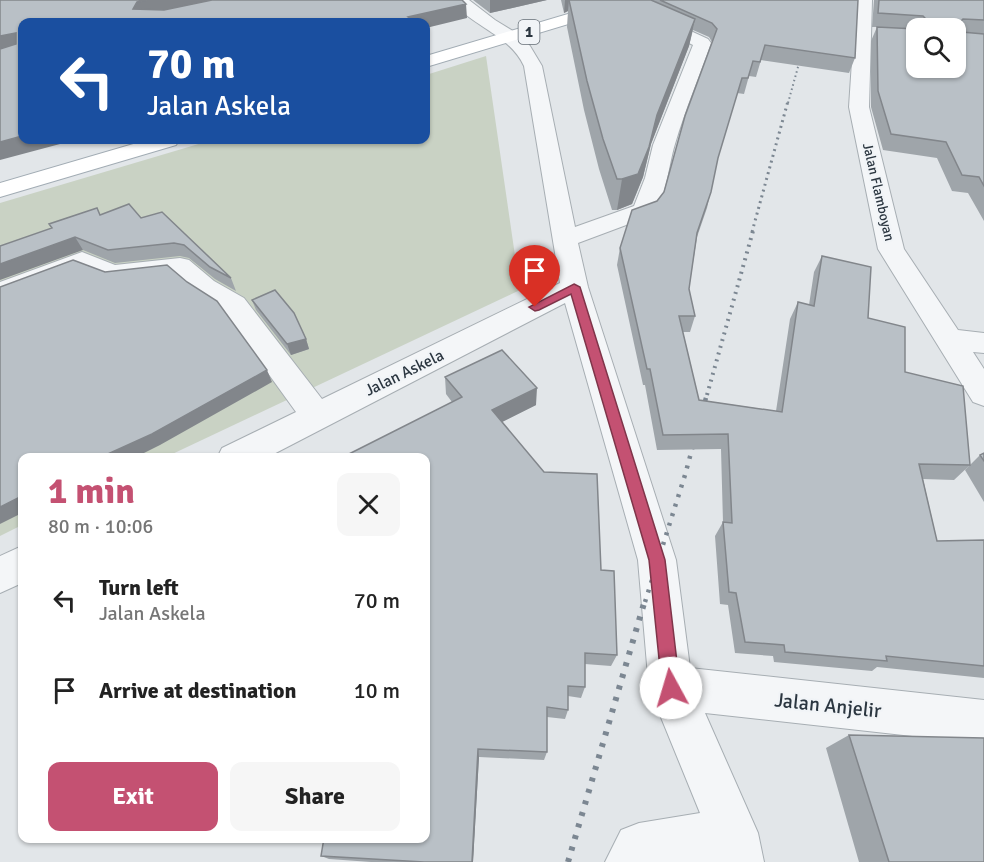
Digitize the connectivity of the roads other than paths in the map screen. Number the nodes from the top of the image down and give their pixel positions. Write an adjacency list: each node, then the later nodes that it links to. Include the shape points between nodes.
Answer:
1 (459, 0): 5 (street)
2 (577, 0): 5 (main road, 1)
3 (864, 0): 15 (street, Jalan Flamboyan, via 872,34 859,107 891,249)
4 (624, 2): 5 (main road, 1); 12 (street, via 702,43 644,210)
5 (510, 24): 6 (main road, 1); 7 (main road, 1); 12 (street, via 533,66)
6 (448, 38)
7 (430, 60)
8 (97, 144): 10 (main road)
9 (155, 144): 11 (main road)
10 (0, 173)
11 (0, 190)
12 (565, 239): 13 (street)
13 (574, 287): 18 (street, Jalan Askela); 22 (street, via 657,560)
14 (0, 292): 18 (street, via 82,260 112,274 180,266 234,305)
15 (950, 340): 16 (street); 17 (street, Jalan Flamboyan)
16 (984, 343)
17 (984, 394)
18 (316, 416): 19 (street, Jalan Askela)
19 (244, 453)
20 (18, 566): 21 (street)
21 (0, 575)
22 (671, 688): 23 (street, Jalan Anjelir); 24 (street)
23 (984, 722)
24 (736, 848): 25 (street, via 639,848)
25 (630, 862)

